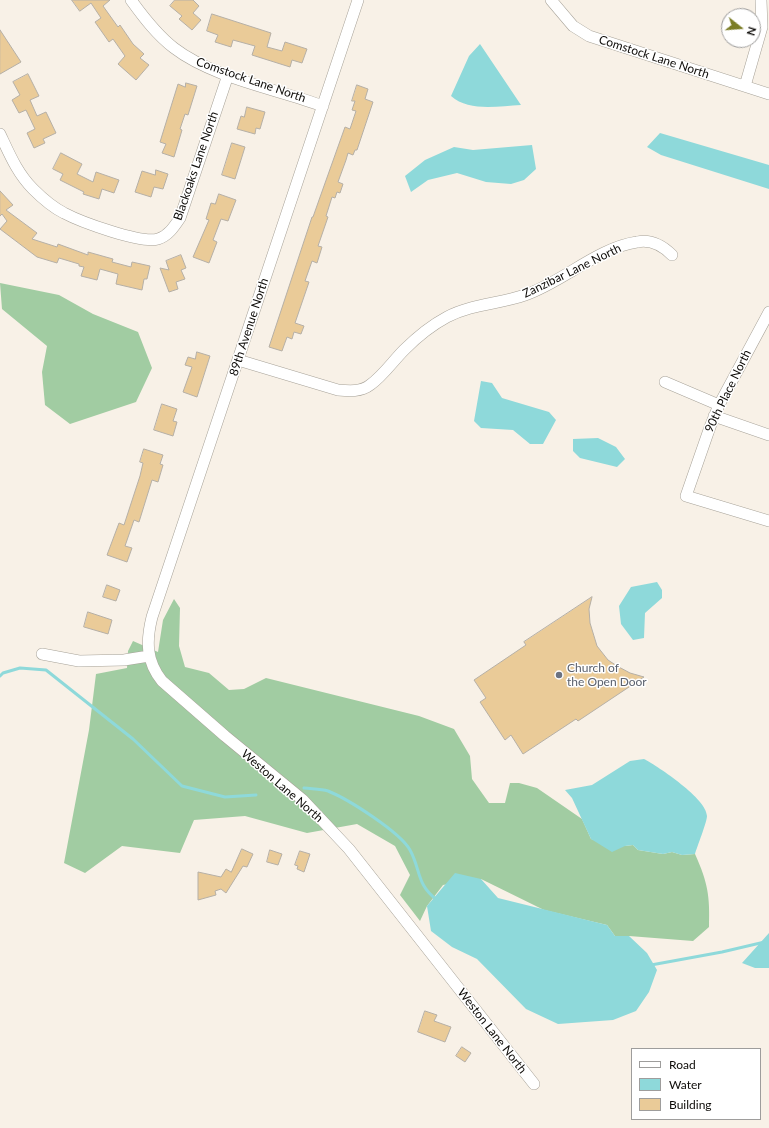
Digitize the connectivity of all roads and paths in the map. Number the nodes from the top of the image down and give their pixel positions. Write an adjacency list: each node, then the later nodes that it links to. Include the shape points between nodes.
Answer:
1 (131, 0): 5 (street, Comstock Lane North, via 156,32 174,48 192,60)
2 (358, 0): 8 (street, 89th Avenue North)
3 (551, 0): 6 (street, Comstock Lane North, via 573,26 588,36)
4 (761, 0): 6 (street, via 762,26)
5 (228, 75): 8 (street, Comstock Lane North); 9 (street, Blackoaks Lane North, via 180,218 169,232 158,239 138,239 64,213 46,201 22,177)
6 (745, 86): 7 (street, Comstock Lane North)
7 (769, 94)
8 (323, 106): 12 (street, 89th Avenue North)
9 (0, 134)
10 (672, 255): 12 (street, Zanzibar Lane North, via 653,242 630,244 609,251 540,289 471,307 425,332 370,386 355,391 338,390)
11 (769, 312): 14 (street, 90th Place North)
12 (238, 360): 19 (street, 89th Avenue North, via 152,617 148,635)
13 (665, 382): 14 (street)
14 (719, 405): 15 (street, 90th Place North)
15 (714, 416): 16 (street); 17 (street, 90th Place North, via 686,496)
16 (769, 435)
17 (769, 521)
18 (42, 654): 19 (street, via 78,661 124,660)
19 (149, 656): 20 (street, Weston Lane North, via 155,673 162,681 303,800 349,849)
20 (534, 1084)

